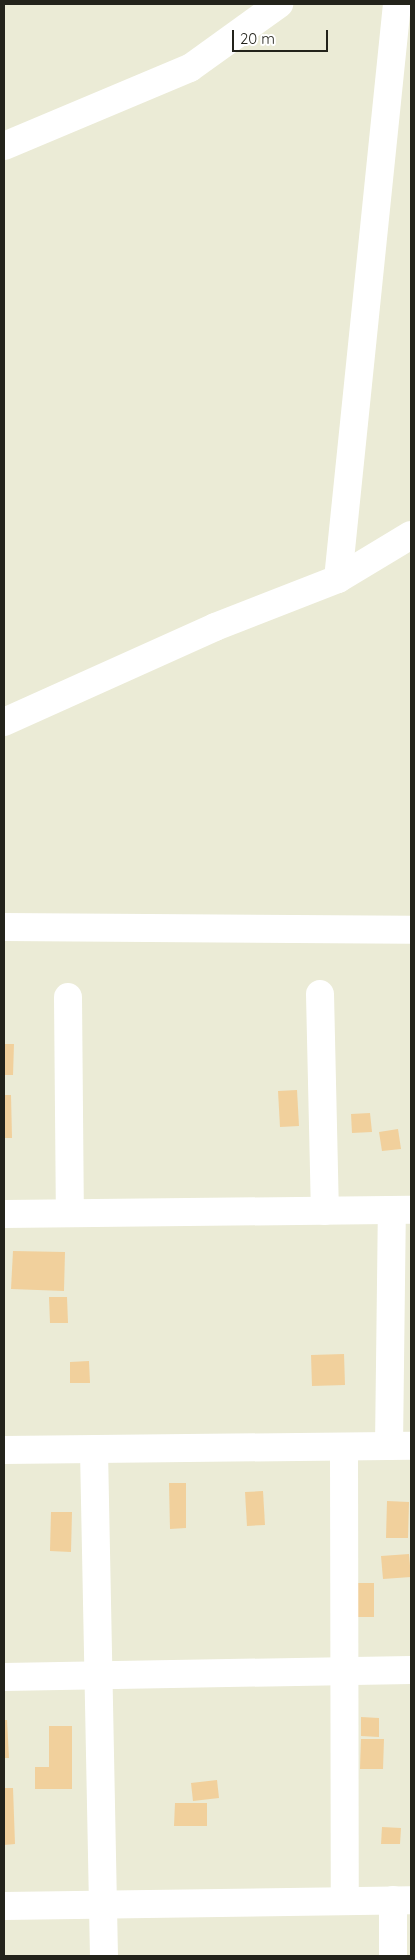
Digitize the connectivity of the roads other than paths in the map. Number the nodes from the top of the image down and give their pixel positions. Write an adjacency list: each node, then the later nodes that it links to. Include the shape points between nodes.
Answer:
1 (279, 4): 3 (street, via 190,68)
2 (397, 4): 5 (street)
3 (4, 146)
4 (411, 535): 5 (street)
5 (338, 579): 6 (street, via 215,627)
6 (4, 722)
7 (4, 927): 8 (street)
8 (411, 930)
9 (320, 994): 12 (street)
10 (68, 997): 14 (street)
11 (402, 1210): 12 (street); 15 (street)
12 (325, 1211): 14 (street)
13 (4, 1214): 14 (street)
14 (70, 1214)
15 (400, 1446): 16 (street)
16 (344, 1447): 18 (street); 20 (street)
17 (4, 1450): 18 (street)
18 (94, 1450): 21 (street)
19 (411, 1670): 20 (street)
20 (341, 1672): 21 (street); 24 (street)
21 (99, 1676): 22 (street); 25 (street)
22 (4, 1677)
23 (402, 1900): 24 (street); 28 (street)
24 (345, 1901): 25 (street)
25 (104, 1904): 26 (street); 27 (street)
26 (4, 1906)
27 (104, 1956)
28 (394, 1956)

